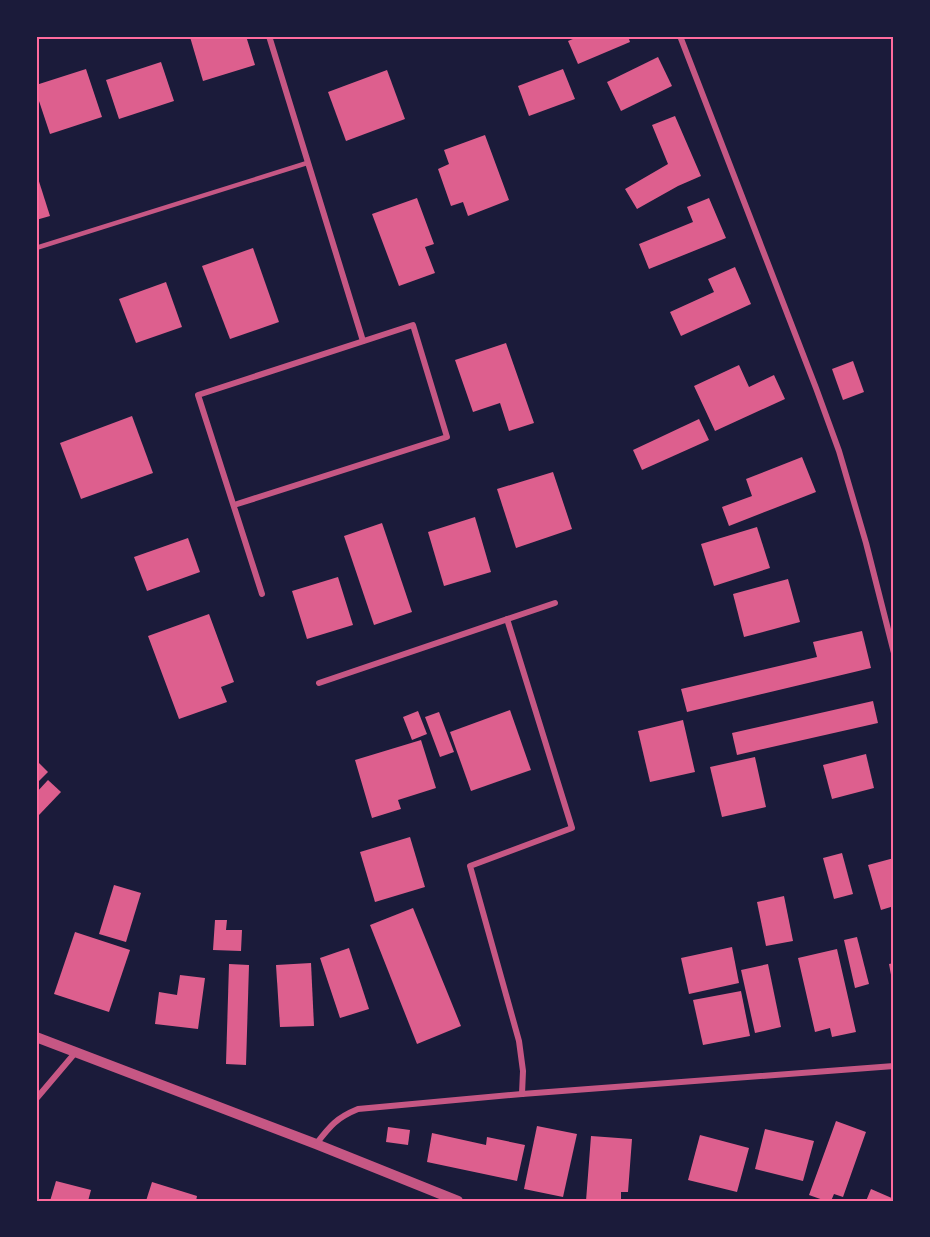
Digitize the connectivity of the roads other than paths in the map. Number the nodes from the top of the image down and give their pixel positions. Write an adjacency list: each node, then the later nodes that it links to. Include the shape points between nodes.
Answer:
1 (269, 36): 3 (street)
2 (680, 36): 10 (street, via 839,451)
3 (307, 163): 4 (lane); 5 (street)
4 (36, 248)
5 (363, 341): 6 (street, via 198,395); 6 (street, via 413,325 447,437)
6 (234, 505): 7 (street)
7 (262, 594)
8 (555, 603): 9 (street)
9 (507, 620): 11 (street); 15 (street, via 572,828 470,866 519,1041)
10 (894, 653)
11 (319, 683)
12 (36, 1037): 13 (street)
13 (75, 1053): 16 (street); 17 (street)
14 (894, 1066): 15 (street)
15 (522, 1094): 17 (street, via 358,1109 332,1123)
16 (36, 1099)
17 (316, 1144): 18 (street)
18 (458, 1201)

